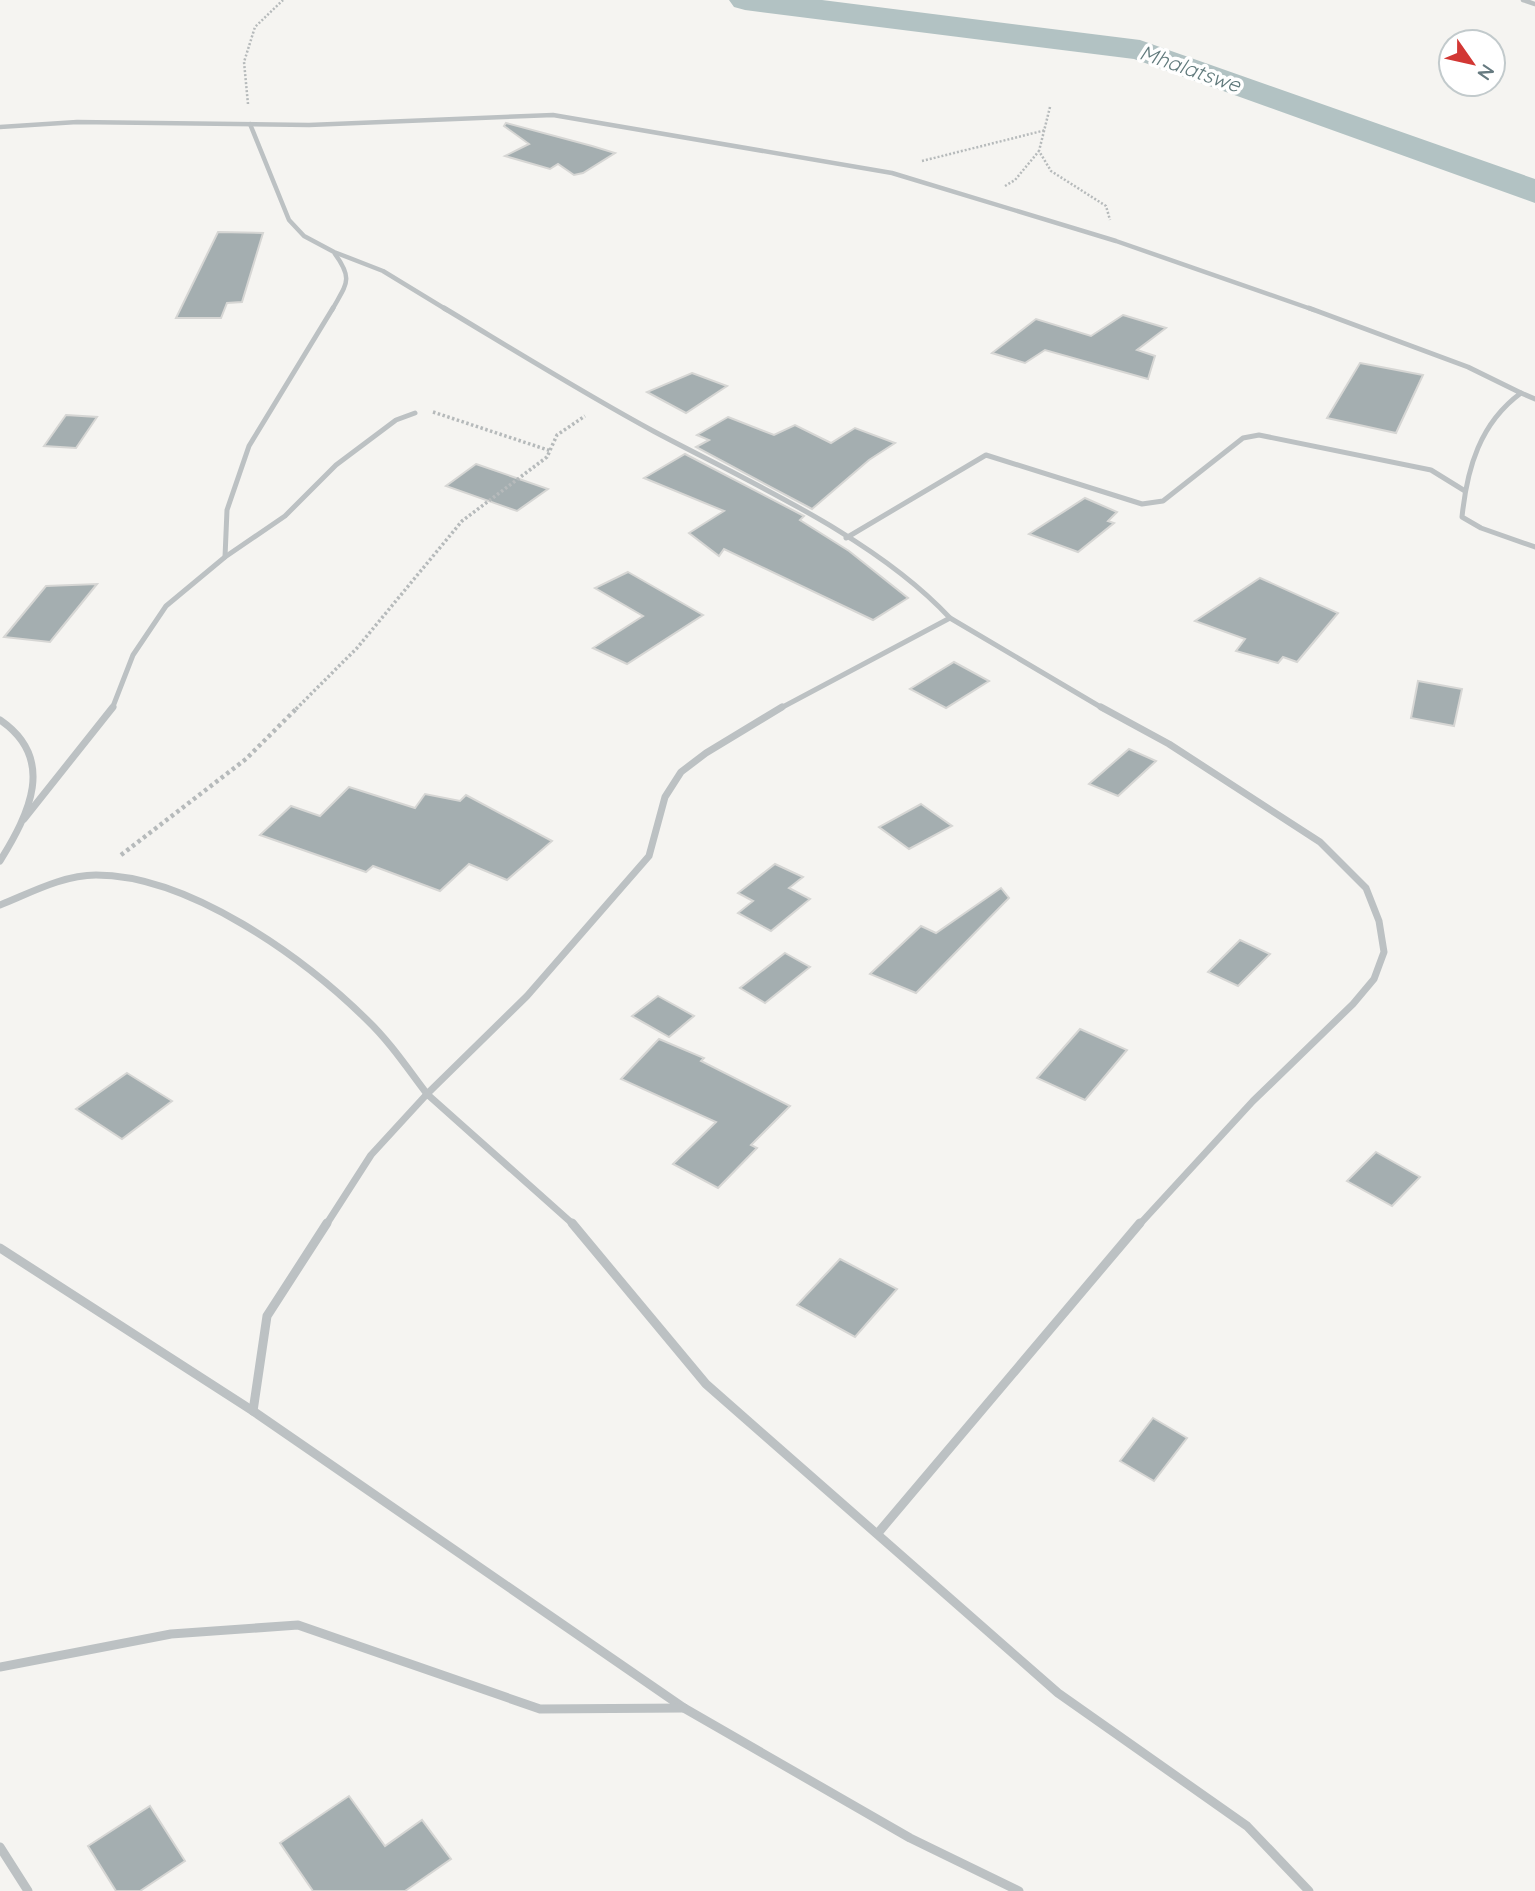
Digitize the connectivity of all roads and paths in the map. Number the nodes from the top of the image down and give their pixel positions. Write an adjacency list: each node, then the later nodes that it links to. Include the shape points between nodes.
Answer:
1 (283, 0): 5 (path, via 255,27 244,62)
2 (1523, 0): 3 (street)
3 (1535, 4)
4 (1050, 107): 7 (path)
5 (250, 124): 6 (street, via 77,122); 9 (street, via 553,115); 12 (street, via 289,220 304,236)
6 (0, 127)
7 (1046, 130): 8 (path); 9 (path, via 978,145)
8 (1039, 151): 10 (path, via 1015,180); 11 (path, via 1051,172 1106,206)
9 (892, 173): 10 (street)
10 (979, 200): 11 (street)
11 (1116, 241): 13 (street, via 1395,339)
12 (334, 252): 15 (street, via 383,271); 21 (street, via 347,270 348,281 249,446 227,510)
13 (1521, 393): 14 (street); 18 (street, via 1496,413 1473,459)
14 (1535, 398)
15 (603, 404): 17 (path, via 557,435); 19 (street)
16 (415, 413): 17 (path, via 438,414); 21 (street, via 396,420 337,465 260,537)
17 (551, 451): 26 (path, via 462,521 357,649 246,759)
18 (1465, 491): 19 (street, via 1431,470 1259,435 1243,438 1154,505 986,455); 20 (street, via 1462,517 1466,521)
19 (846, 538): 22 (street, via 925,591)
20 (1535, 547)
21 (225, 556): 24 (street, via 166,606 133,655 114,706)
22 (950, 618): 28 (street, via 816,687 681,772 665,797 649,856 624,888 527,996); 31 (street, via 1169,744 1320,842 1366,888 1379,921 1384,952 1374,979 1353,1004 1253,1101 1143,1220)
23 (0, 720): 24 (street, via 17,730 35,767)
24 (24, 819): 25 (street)
25 (0, 861)
26 (95, 875): 27 (street, via 60,882); 28 (street, via 124,877 196,898 282,951 367,1020)
27 (0, 905)
28 (428, 1094): 30 (street, via 371,1155 267,1316); 31 (street, via 574,1225 706,1384)
29 (0, 1248): 30 (street)
30 (253, 1411): 33 (street)
31 (878, 1533): 37 (street, via 1058,1693 1247,1826)
32 (0, 1667): 33 (street, via 171,1634 298,1625 540,1709)
33 (684, 1708): 36 (street, via 911,1838)
34 (0, 1847): 35 (street)
35 (28, 1891)
36 (1019, 1891)
37 (1309, 1891)

